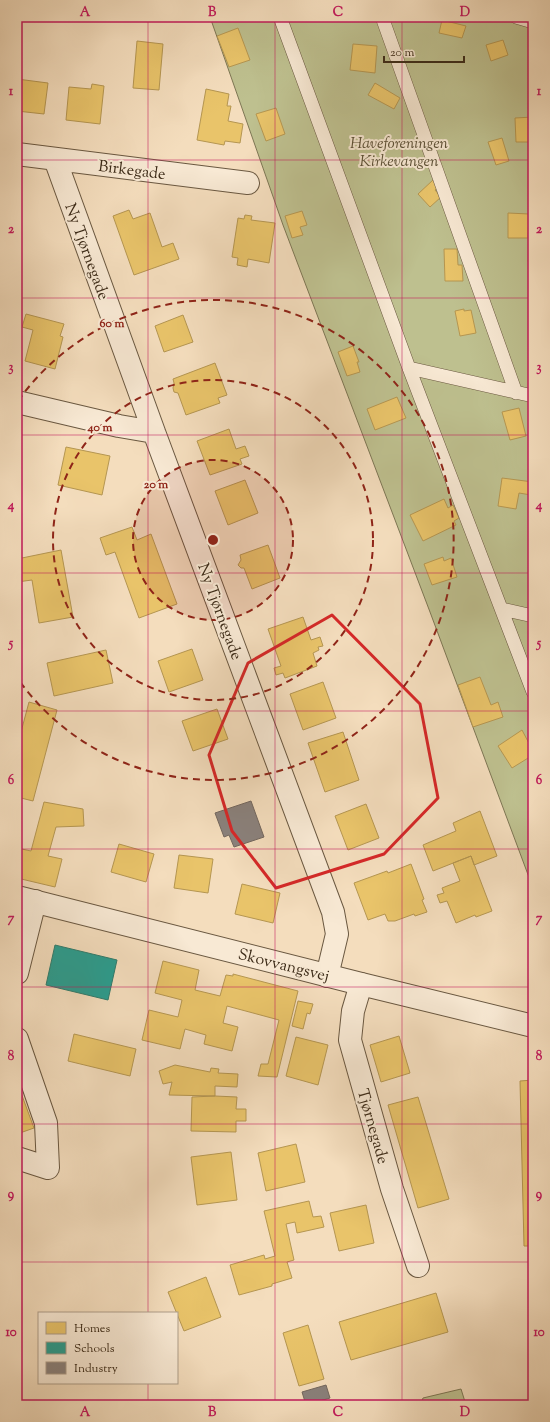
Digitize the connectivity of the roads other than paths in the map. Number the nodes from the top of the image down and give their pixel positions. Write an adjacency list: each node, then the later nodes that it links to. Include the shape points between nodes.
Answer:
1 (280, 17): 8 (lane)
2 (382, 17): 9 (lane)
3 (516, 17): 4 (lane)
4 (533, 22)
5 (17, 154): 6 (street, Birkegade)
6 (55, 159): 7 (street, Birkegade); 12 (street, Ny Tjørnegade)
7 (248, 183)
8 (409, 368): 9 (lane); 13 (lane)
9 (516, 393): 10 (lane)
10 (533, 396)
11 (17, 402): 12 (street)
12 (154, 432): 18 (street, Ny Tjørnegade, via 333,912 337,934)
13 (502, 610): 14 (lane); 15 (lane)
14 (533, 616)
15 (533, 692)
16 (26, 899): 17 (street, Skovvangsvej); 18 (street, Skovvangsvej)
17 (17, 973)
18 (327, 976): 19 (street, Skovvangsvej)
19 (361, 984): 20 (street, Skovvangsvej); 23 (street, Tjørnegade, via 353,1011 350,1040 392,1189)
20 (533, 1026)
21 (17, 1039): 22 (street, via 46,1123 48,1168)
22 (17, 1158)
23 (418, 1266)

